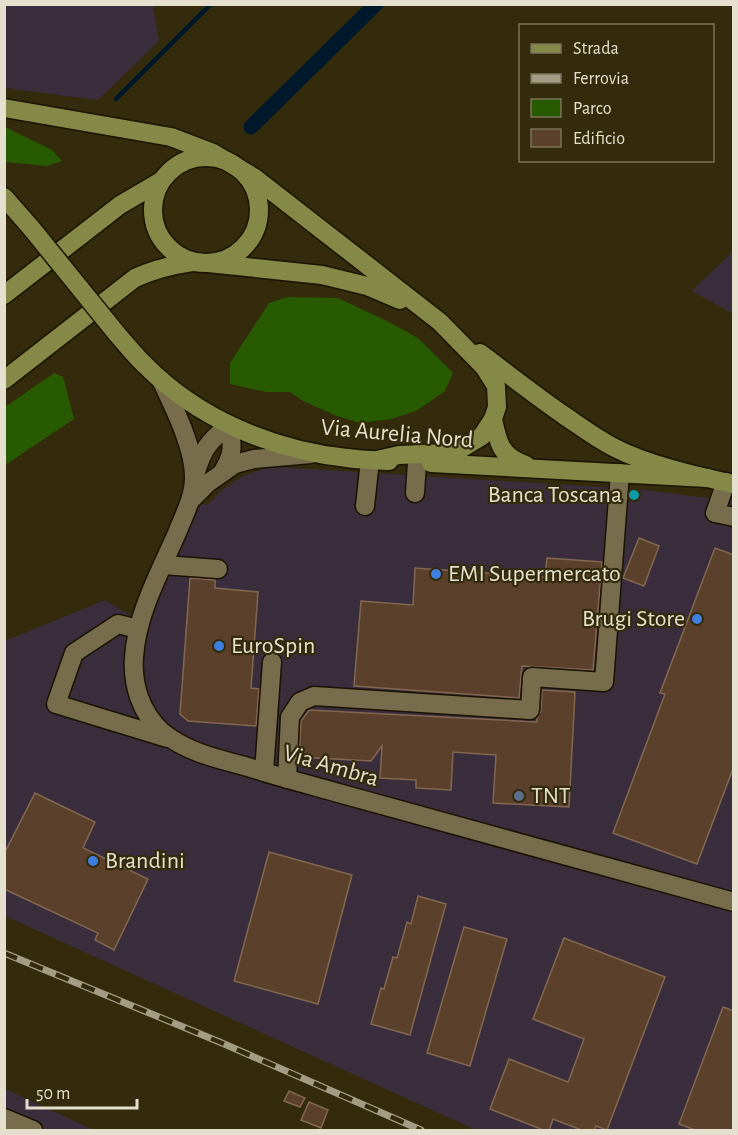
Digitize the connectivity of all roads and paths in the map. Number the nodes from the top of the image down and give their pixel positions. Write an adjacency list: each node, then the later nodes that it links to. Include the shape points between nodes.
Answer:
1 (4, 108): 2 (main road, via 171,137)
2 (233, 165): 3 (main road, via 220,159 194,159 181,163); 5 (main road, via 248,178 257,196 257,223 252,236 234,255 222,261); 7 (main road)
3 (161, 181): 5 (main road, via 153,208 159,236 179,256); 6 (main road, via 120,205)
4 (4, 197): 9 (main road, Via Aurelia Nord, bridge, via 117,334)
5 (200, 262): 7 (main road, via 344,279 407,303); 8 (main road, via 152,270 135,278)
6 (4, 295)
7 (440, 322): 10 (main road, via 484,367 496,386); 19 (main road, Via Aurelia Nord, via 540,399 616,449)
8 (4, 380)
9 (161, 380): 11 (main road, Via Aurelia Nord); 18 (street, via 184,430)
10 (493, 419): 13 (main road, via 482,436 459,450); 15 (main road, via 505,453 515,462)
11 (228, 424): 12 (main road, Via Aurelia Nord, via 279,444); 17 (street, via 232,448); 18 (street, via 207,444)
12 (317, 453): 13 (main road, Via Aurelia Nord); 17 (street, via 246,461)
13 (373, 460): 14 (main road, Via Aurelia Nord); 23 (street)
14 (417, 462): 15 (main road, Via Aurelia Nord); 21 (street)
15 (535, 468): 16 (main road, Via Aurelia Nord)
16 (620, 473): 19 (main road, Via Aurelia Nord); 31 (street, via 604,682 532,677 530,710 314,696 300,702 291,717)
17 (221, 474): 22 (street)
18 (194, 477): 22 (street)
19 (707, 478): 20 (main road, Via Aurelia Nord)
20 (730, 483): 24 (street, via 715,513)
21 (415, 493)
22 (191, 500): 25 (street, Via Ambra)
23 (365, 506)
24 (734, 517)
25 (163, 565): 26 (street); 27 (street, Via Ambra)
26 (218, 569)
27 (138, 629): 29 (street, Via Ambra, via 134,680 139,698 153,722); 29 (street, via 118,624 74,653 56,704)
28 (272, 662): 30 (street)
29 (176, 741): 30 (street, Via Ambra, via 200,753)
30 (264, 772): 31 (street, Via Ambra)
31 (287, 779): 32 (street, Via Ambra)
32 (733, 901)
33 (4, 1118): 34 (street)
34 (33, 1131)

